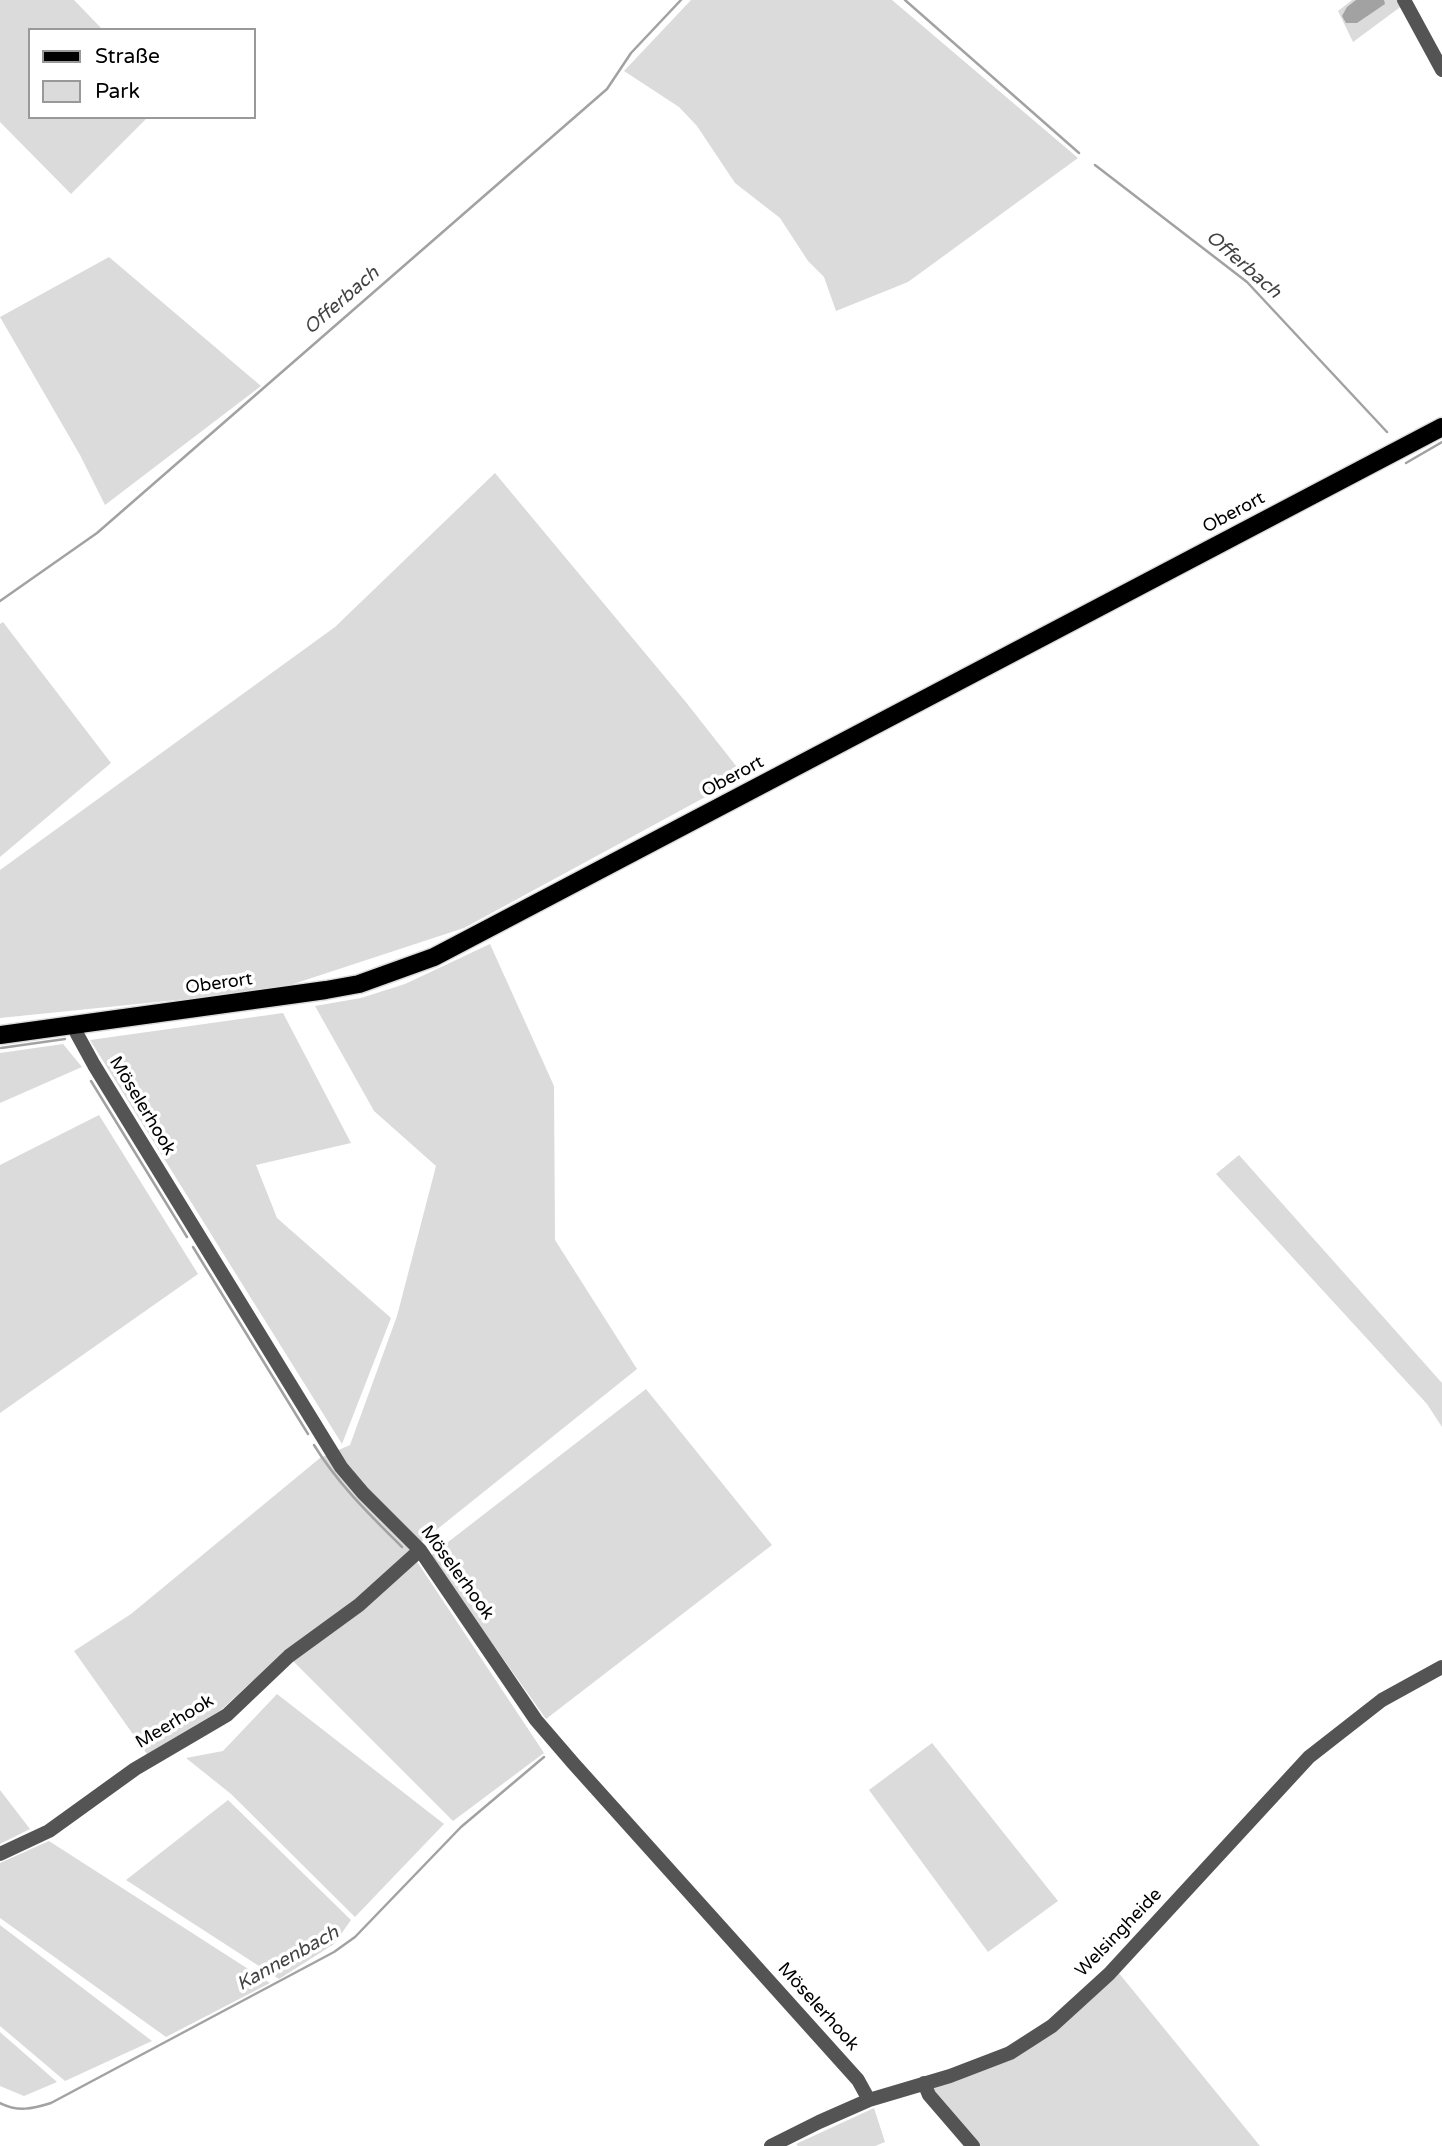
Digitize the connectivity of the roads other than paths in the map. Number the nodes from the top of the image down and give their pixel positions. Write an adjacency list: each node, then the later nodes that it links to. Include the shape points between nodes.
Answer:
1 (1405, 0): 2 (street)
2 (1442, 70)
3 (1442, 427): 4 (main road, Oberort, via 433,957 359,984)
4 (76, 1025): 5 (main road, Oberort); 6 (street, Möselerhook, via 94,1065 341,1467)
5 (0, 1035)
6 (420, 1550): 8 (street, Meerhook, via 359,1605 289,1656 227,1715 135,1769 49,1831); 10 (street, Möselerhook, via 536,1720 858,2080)
7 (1442, 1667): 9 (street, Welsingheide, via 1382,1700 1309,1758 1109,1974 1052,2026 1010,2053)
8 (0, 1854)
9 (924, 2083): 10 (street, Welsingheide); 12 (street)
10 (869, 2100): 11 (street, Welsingheide)
11 (771, 2146)
12 (972, 2146)

